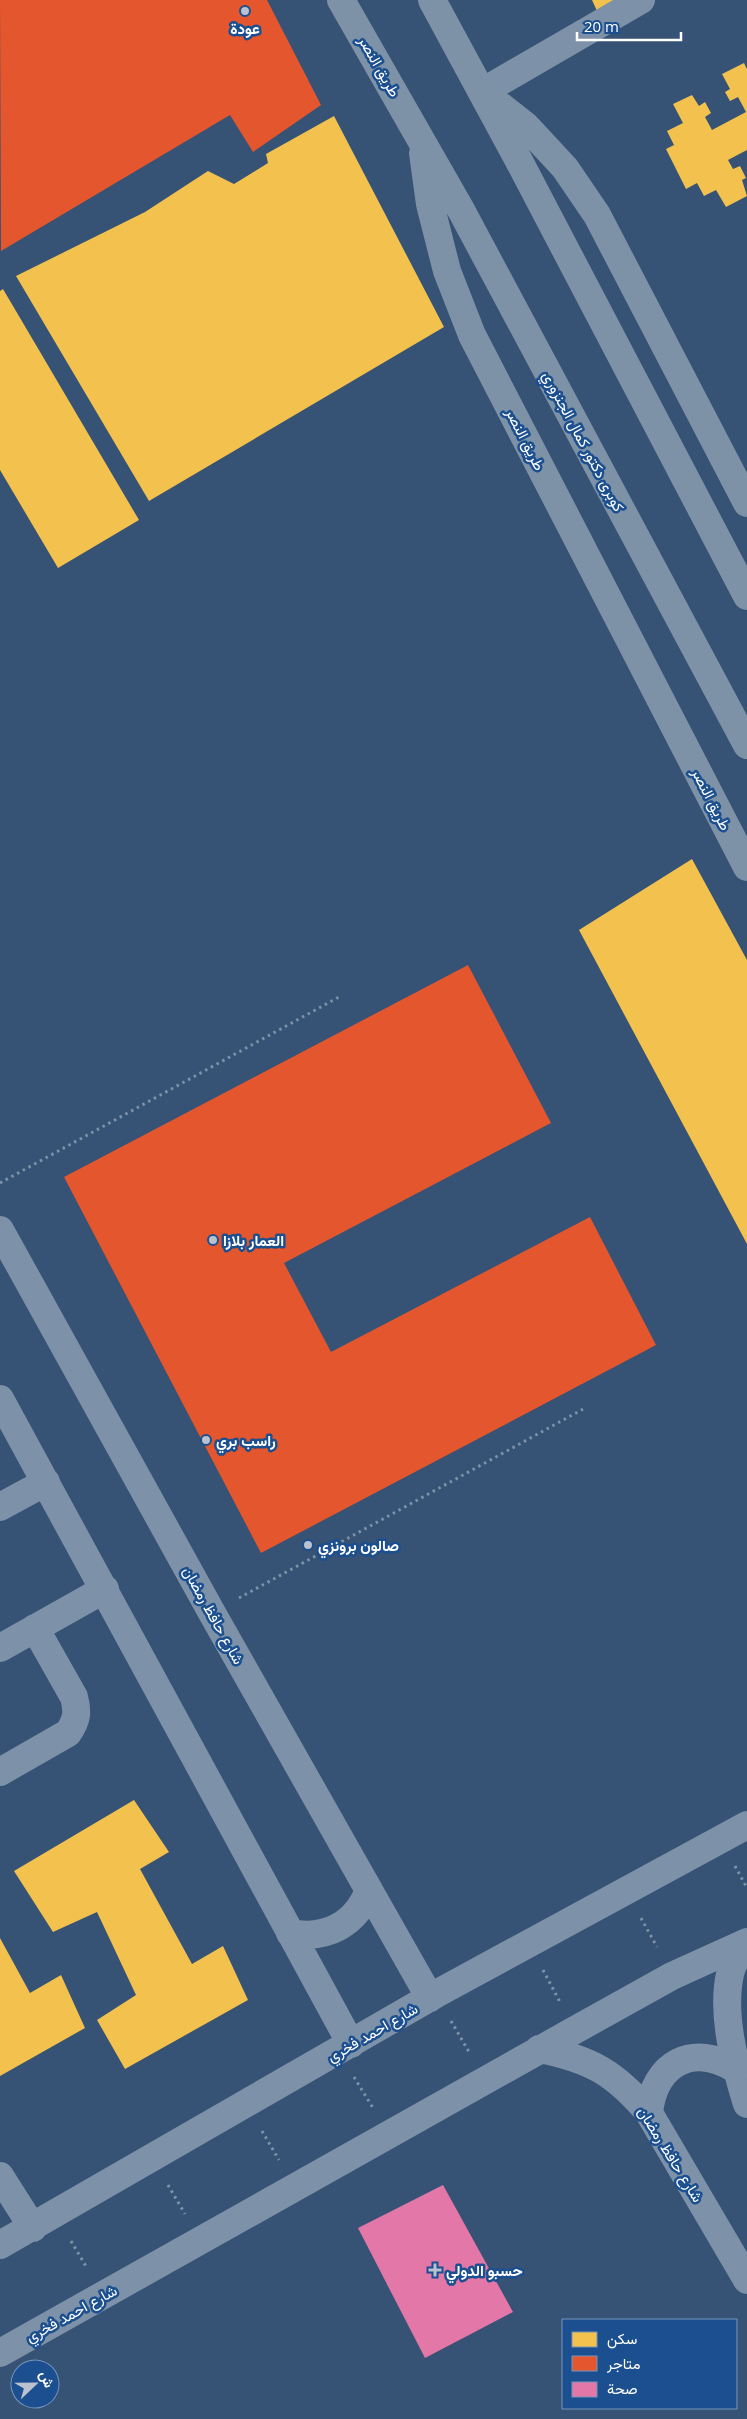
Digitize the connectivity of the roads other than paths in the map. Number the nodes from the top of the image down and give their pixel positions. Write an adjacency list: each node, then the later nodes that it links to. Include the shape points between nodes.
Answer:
1 (341, 0): 5 (highway, طريق النصر)
2 (432, 0): 4 (highway)
3 (641, 0): 4 (street)
4 (482, 92): 6 (highway, via 526,126 565,168 596,216); 7 (highway)
5 (421, 137): 8 (highway, كوبرى دكتور كمال الجنزوري); 9 (highway, طريق النصر, via 430,204 446,271 472,335)
6 (744, 490)
7 (747, 596)
8 (747, 745)
9 (747, 867)
10 (0, 1230): 19 (street, شارع حافظ رمضان)
11 (0, 1399): 12 (street)
12 (46, 1482): 13 (street); 14 (street)
13 (0, 1507)
14 (104, 1589): 15 (street); 20 (street)
15 (35, 1628): 16 (street); 17 (street, via 74,1697 78,1709 75,1722 68,1733)
16 (0, 1648)
17 (0, 1772)
18 (747, 1825): 22 (street, شارع احمد فخري)
19 (369, 1890): 20 (street, via 364,1903 345,1924 319,1935); 22 (street, شارع حافظ رمضان)
20 (290, 1933): 23 (street)
21 (745, 1943): 24 (street, شارع احمد فخري, via 672,1976); 25 (street, via 730,1973 731,2038)
22 (433, 1996): 23 (street, شارع احمد فخري)
23 (345, 2048): 29 (street, شارع احمد فخري)
24 (539, 2049): 27 (street, شارع حافظ رمضان, via 587,2062 609,2074 628,2089); 32 (street, شارع احمد فخري)
25 (737, 2070): 26 (street); 27 (street, via 722,2060 704,2056 686,2059 670,2067 658,2079 650,2095)
26 (747, 2104)
27 (648, 2113): 31 (street, شارع حافظ رمضان)
28 (0, 2176): 29 (street)
29 (44, 2221): 30 (street, شارع احمد فخري)
30 (0, 2245)
31 (747, 2280)
32 (0, 2353)

